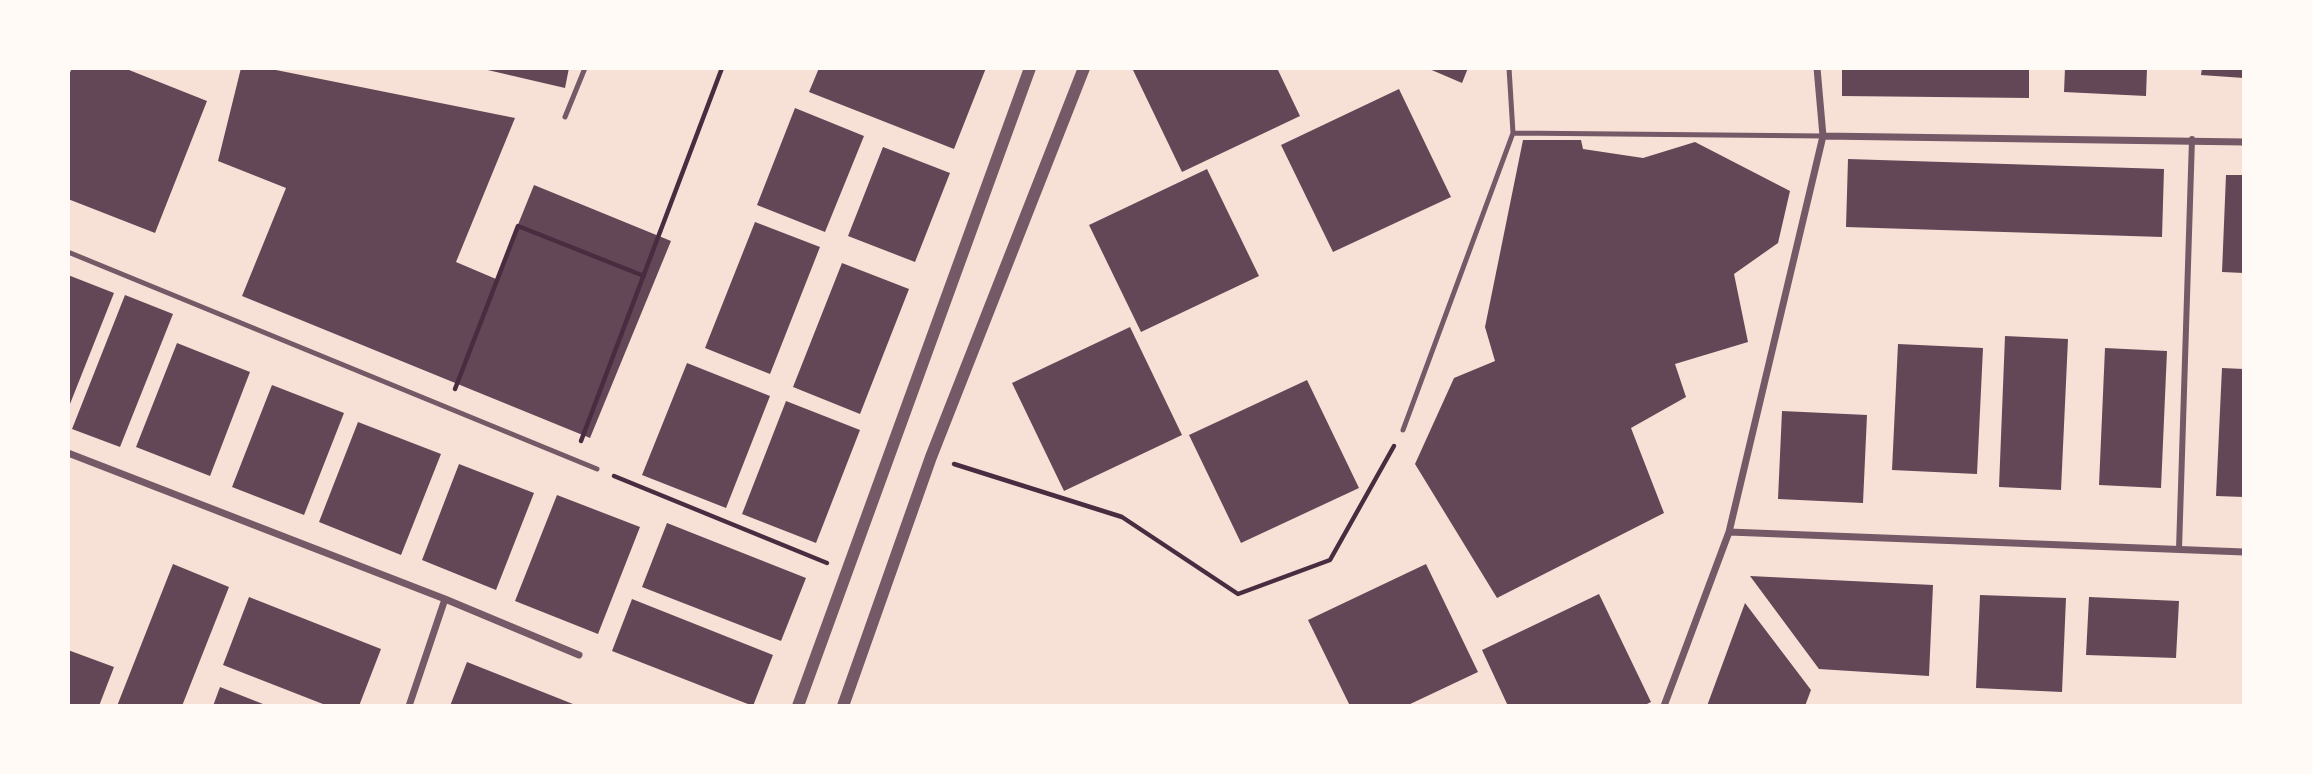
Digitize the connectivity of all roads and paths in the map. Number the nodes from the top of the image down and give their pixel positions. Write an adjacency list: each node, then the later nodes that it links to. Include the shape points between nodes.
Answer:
1 (585, 68): 7 (lane)
2 (722, 68): 13 (path)
3 (1030, 68): 23 (street)
4 (1084, 68): 18 (street)
5 (1509, 68): 8 (lane)
6 (1816, 68): 9 (street)
7 (565, 117)
8 (1513, 133): 9 (lane); 15 (lane)
9 (1823, 136): 10 (street); 20 (street)
10 (2192, 139): 11 (street); 21 (street)
11 (2244, 142)
12 (68, 252): 14 (lane)
13 (644, 276): 14 (path, via 518,226); 16 (path, via 580,443)
14 (447, 408): 19 (lane)
15 (1403, 430): 18 (path, via 1330,560 1238,594 1122,517)
16 (568, 438)
17 (68, 453): 24 (street)
18 (931, 457): 28 (street)
19 (597, 469): 23 (path)
20 (1728, 532): 21 (street); 29 (street)
21 (2179, 549): 22 (street)
22 (2244, 552)
23 (847, 571): 27 (street)
24 (446, 598): 25 (street); 26 (street)
25 (579, 655)
26 (409, 706)
27 (798, 706)
28 (843, 706)
29 (1664, 706)

